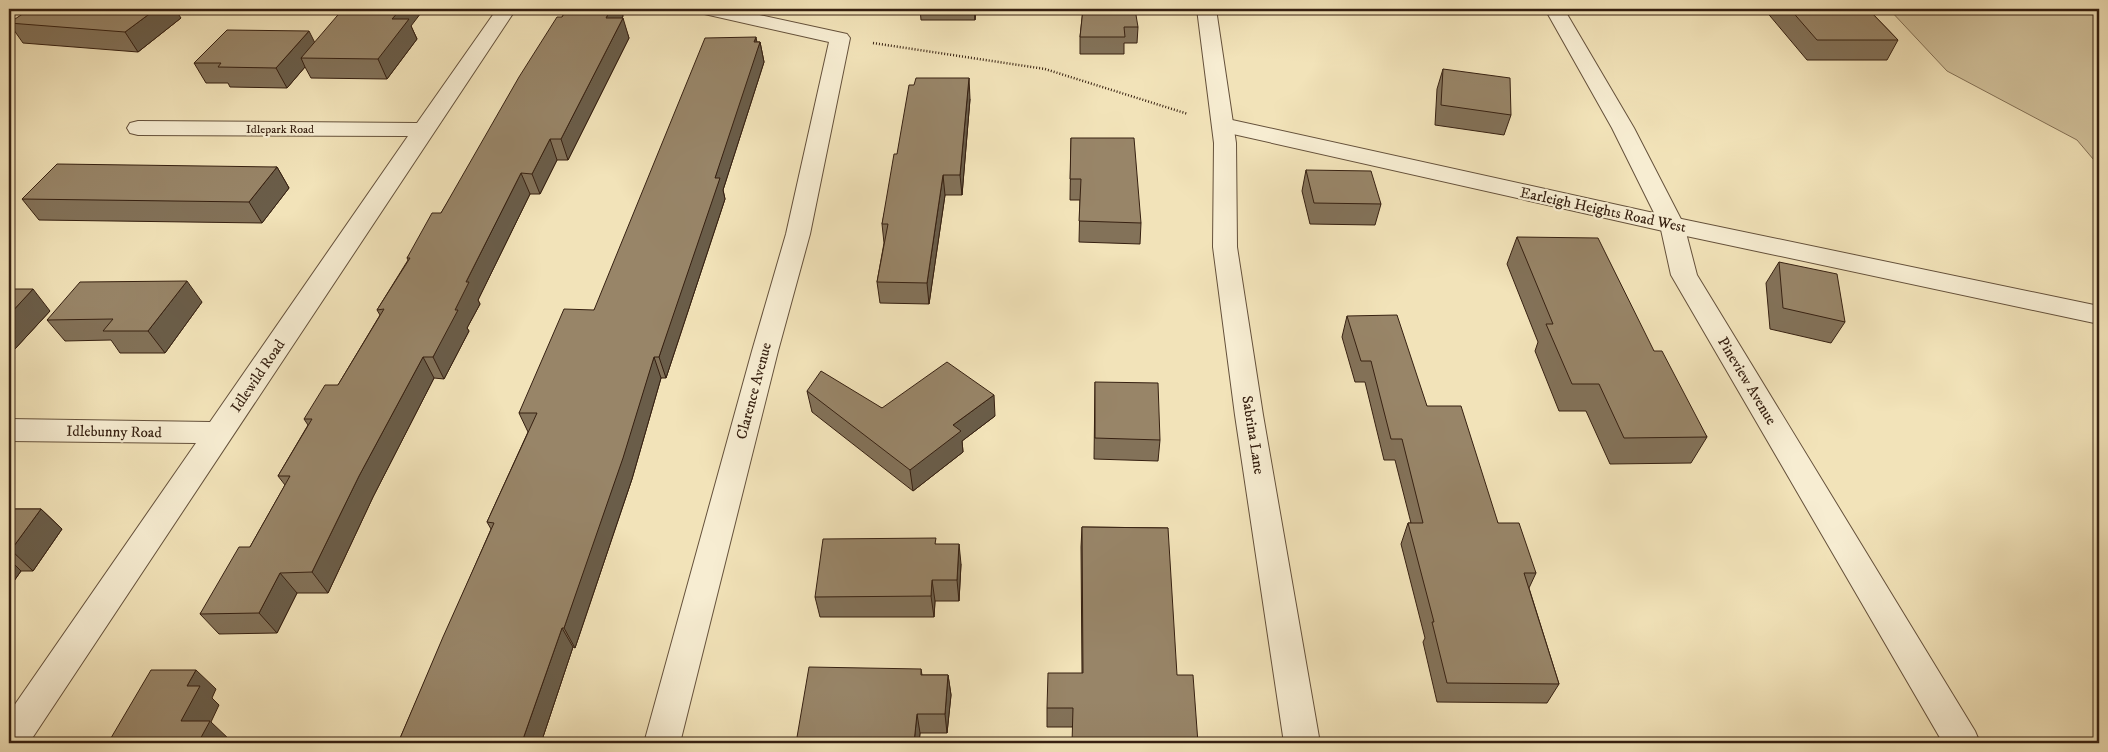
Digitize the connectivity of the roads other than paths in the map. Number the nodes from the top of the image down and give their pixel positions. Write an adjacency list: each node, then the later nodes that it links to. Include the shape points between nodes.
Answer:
1 (506, 9): 7 (street, Idlewild Road)
2 (707, 9): 13 (street, Clarence Avenue, via 840,38 798,234)
3 (1206, 9): 5 (street)
4 (1554, 9): 8 (street, Pineview Avenue, via 1623,128)
5 (1223, 125): 8 (street, Earleigh Heights Road West); 14 (street, Sabrina Lane, via 1225,247)
6 (138, 128): 7 (street, Idlepark Road)
7 (423, 130): 11 (street, Idlewild Road)
8 (1672, 225): 9 (street, Earleigh Heights Road West); 15 (street, Pineview Avenue, via 1684,275)
9 (2099, 315)
10 (9, 430): 11 (street, Idlebunny Road)
11 (220, 434): 12 (street, Idlewild Road)
12 (10, 743)
13 (662, 743)
14 (1302, 743)
15 (1962, 743)

